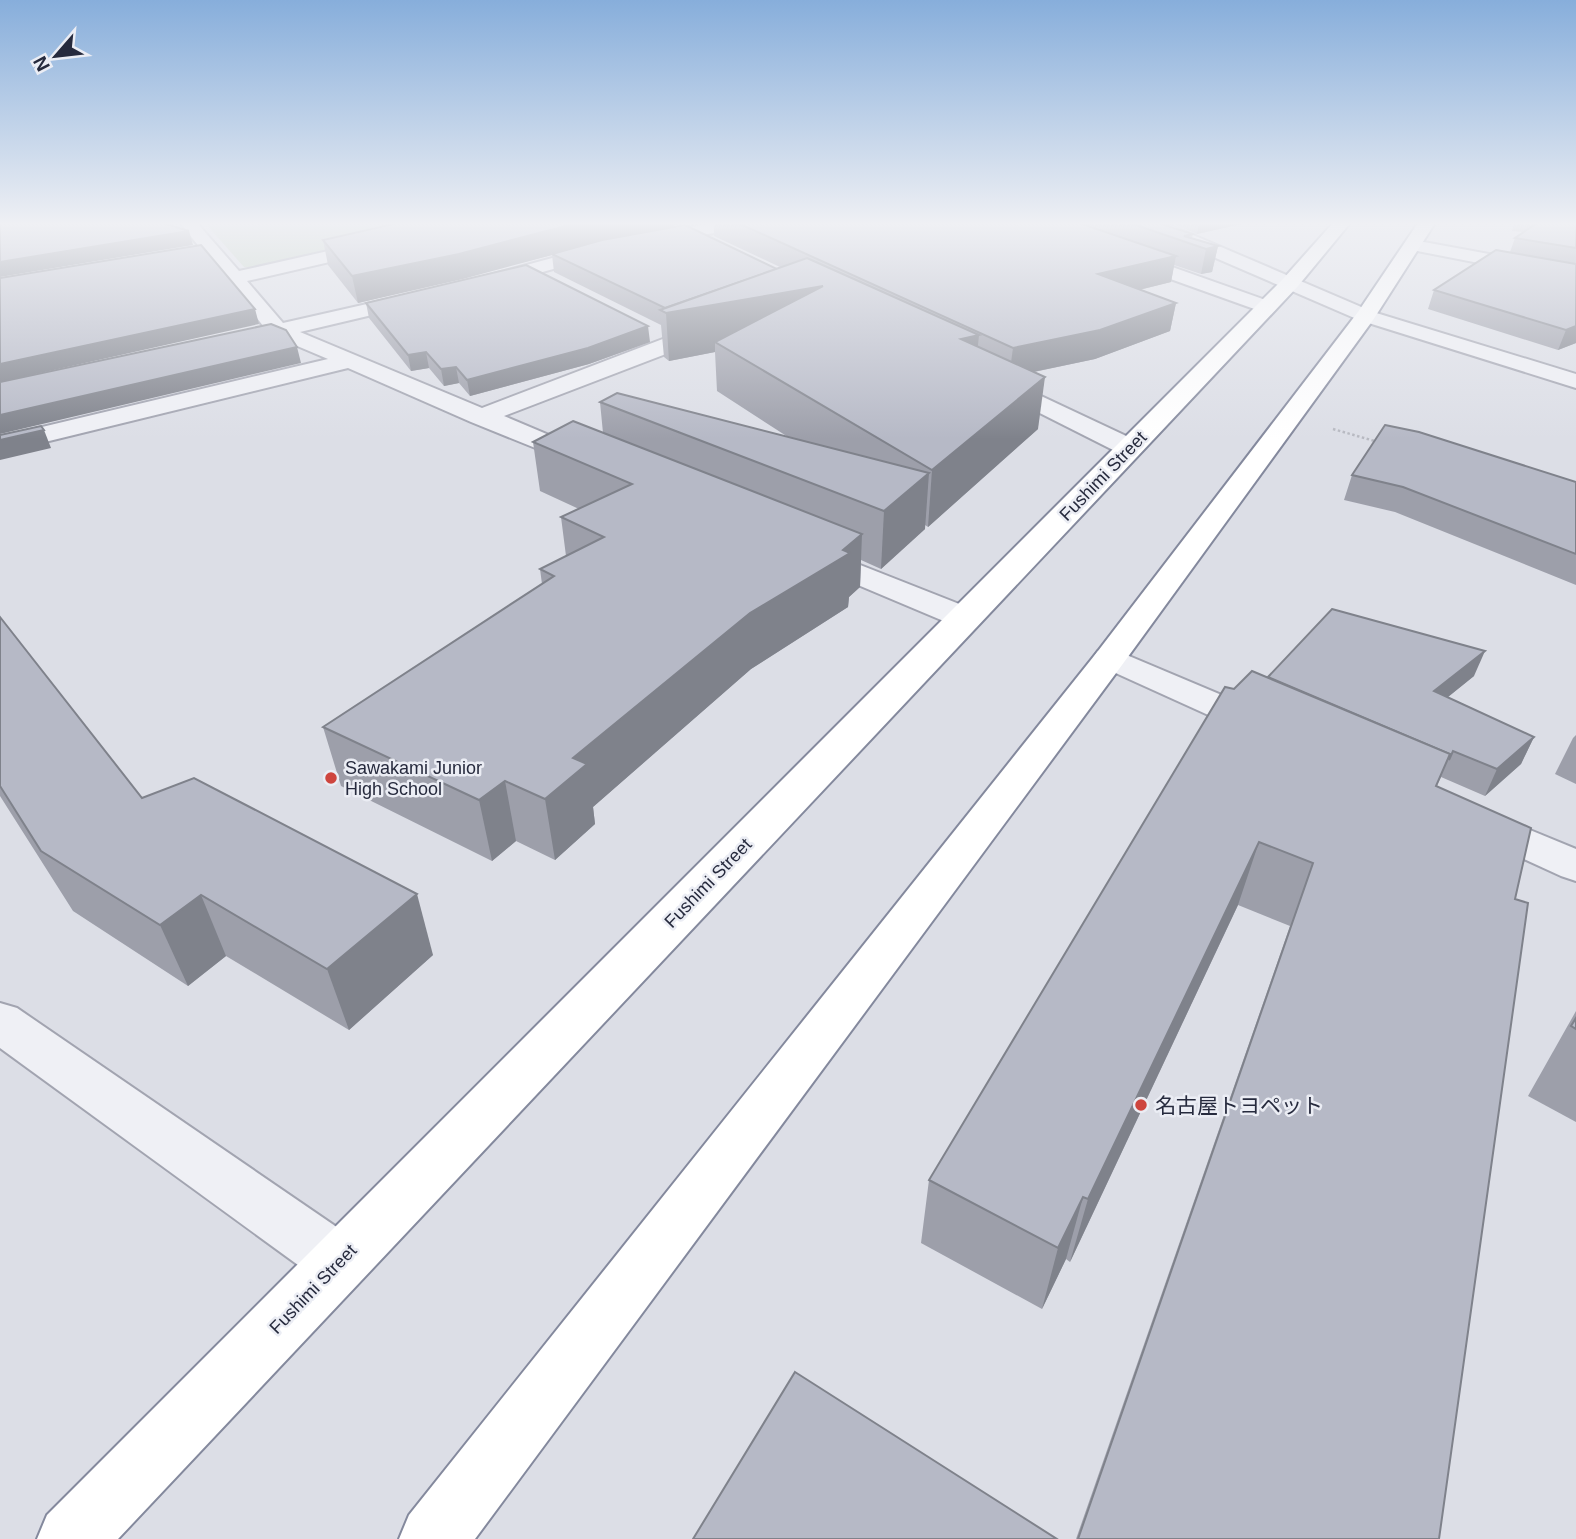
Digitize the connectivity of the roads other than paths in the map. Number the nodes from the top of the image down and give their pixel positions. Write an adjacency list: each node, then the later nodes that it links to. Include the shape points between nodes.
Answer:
1 (248, 295): 8 (street)
2 (433, 295): 8 (street)
3 (1278, 295): 17 (highway, Fushimi Street)
4 (1282, 295): 6 (street)
5 (1380, 295): 6 (highway)
6 (1366, 316): 14 (street); 21 (highway)
7 (736, 319): 11 (street)
8 (278, 330): 10 (street); 12 (street)
9 (651, 331): 11 (street)
10 (251, 336)
11 (675, 343): 15 (street)
12 (349, 361): 15 (street); 16 (street)
13 (977, 373): 17 (street)
14 (1576, 380)
15 (480, 417): 18 (street)
16 (0, 445)
17 (1130, 448): 20 (highway, Fushimi Street)
18 (608, 470)
19 (786, 544): 20 (street)
20 (965, 618): 26 (highway, Fushimi Street)
21 (1110, 658): 22 (street); 28 (highway)
22 (1286, 737)
23 (1450, 810): 24 (street)
24 (1576, 866)
25 (0, 1022): 26 (street)
26 (340, 1262): 27 (highway, Fushimi Street)
27 (71, 1539)
28 (433, 1539)

